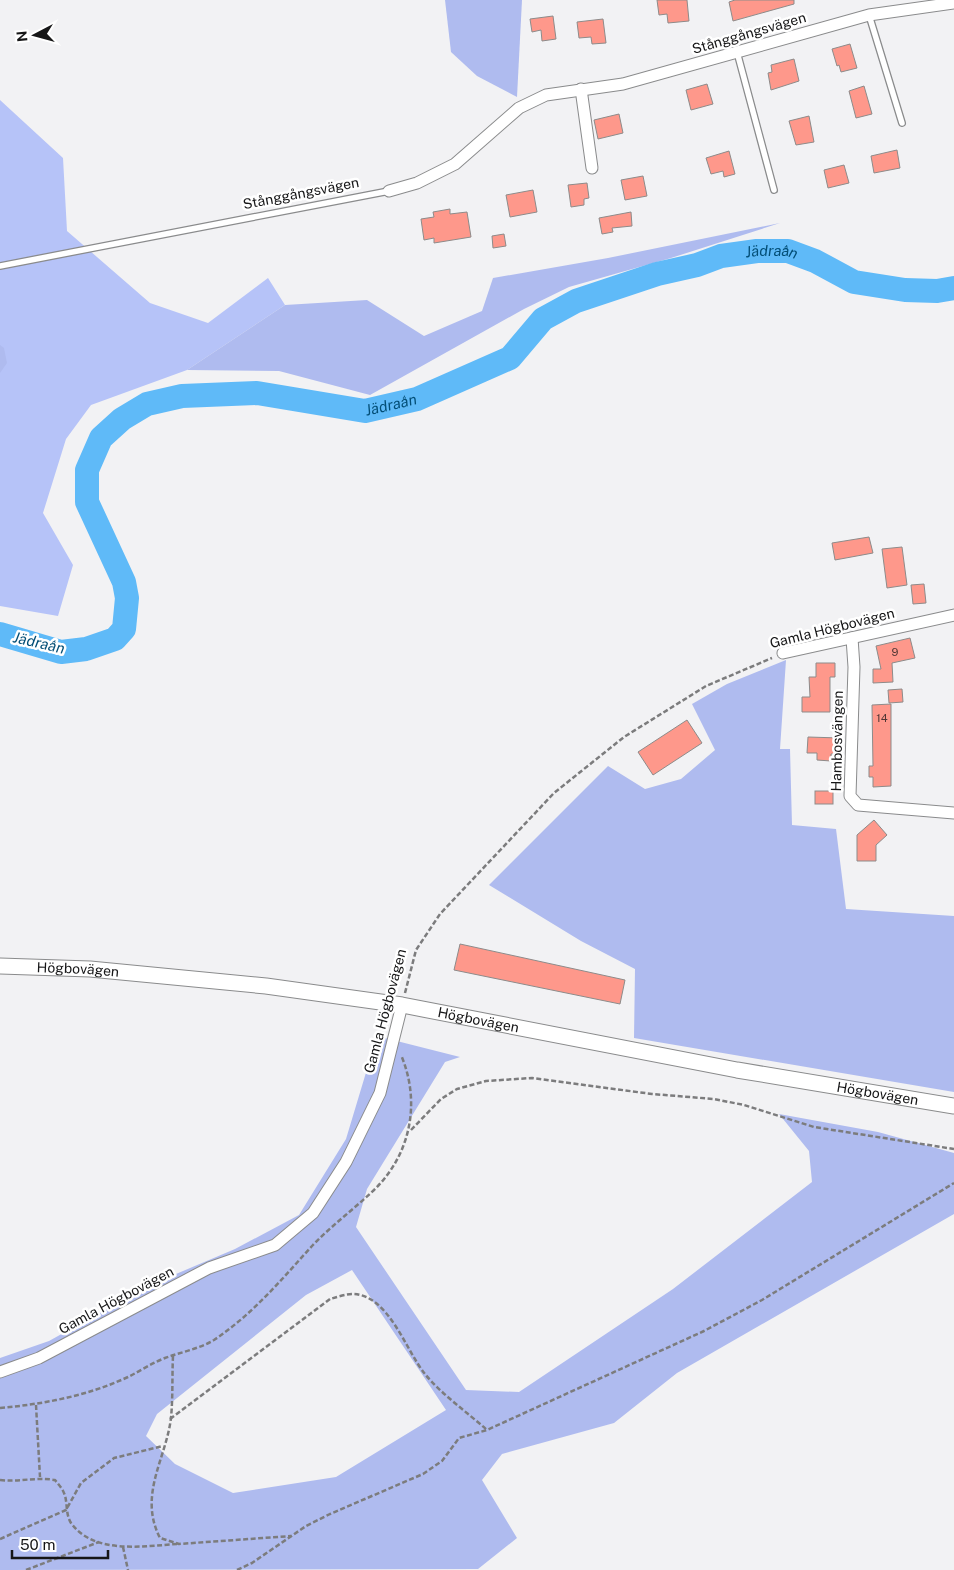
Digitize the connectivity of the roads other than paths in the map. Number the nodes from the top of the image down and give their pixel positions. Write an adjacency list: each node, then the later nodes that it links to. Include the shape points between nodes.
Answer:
1 (954, 3): 2 (street, Stånggångsvägen)
2 (869, 15): 3 (street, Stånggångsvägen); 5 (lane)
3 (737, 52): 4 (street, Stånggångsvägen, via 623,84); 7 (lane)
4 (581, 90): 6 (street); 8 (street, Stånggångsvägen, via 546,95 528,103 510,114 455,164 417,183)
5 (902, 123)
6 (592, 168)
7 (774, 190)
8 (389, 191): 9 (lane, Stånggångsvägen)
9 (0, 266)
10 (954, 615): 11 (street, Gamla Högbovägen)
11 (852, 638): 12 (street, Gamla Högbovägen); 13 (street, Hambosvängen, via 850,796 858,805)
12 (783, 654)
13 (954, 813)
14 (0, 966): 15 (main road, Högbovägen, via 90,969 256,985)
15 (402, 1005): 16 (main road, Högbovägen, via 737,1070); 17 (street, Gamla Högbovägen, via 380,1092 346,1162 313,1213 275,1245 209,1268 39,1358)
16 (954, 1106)
17 (0, 1372)

